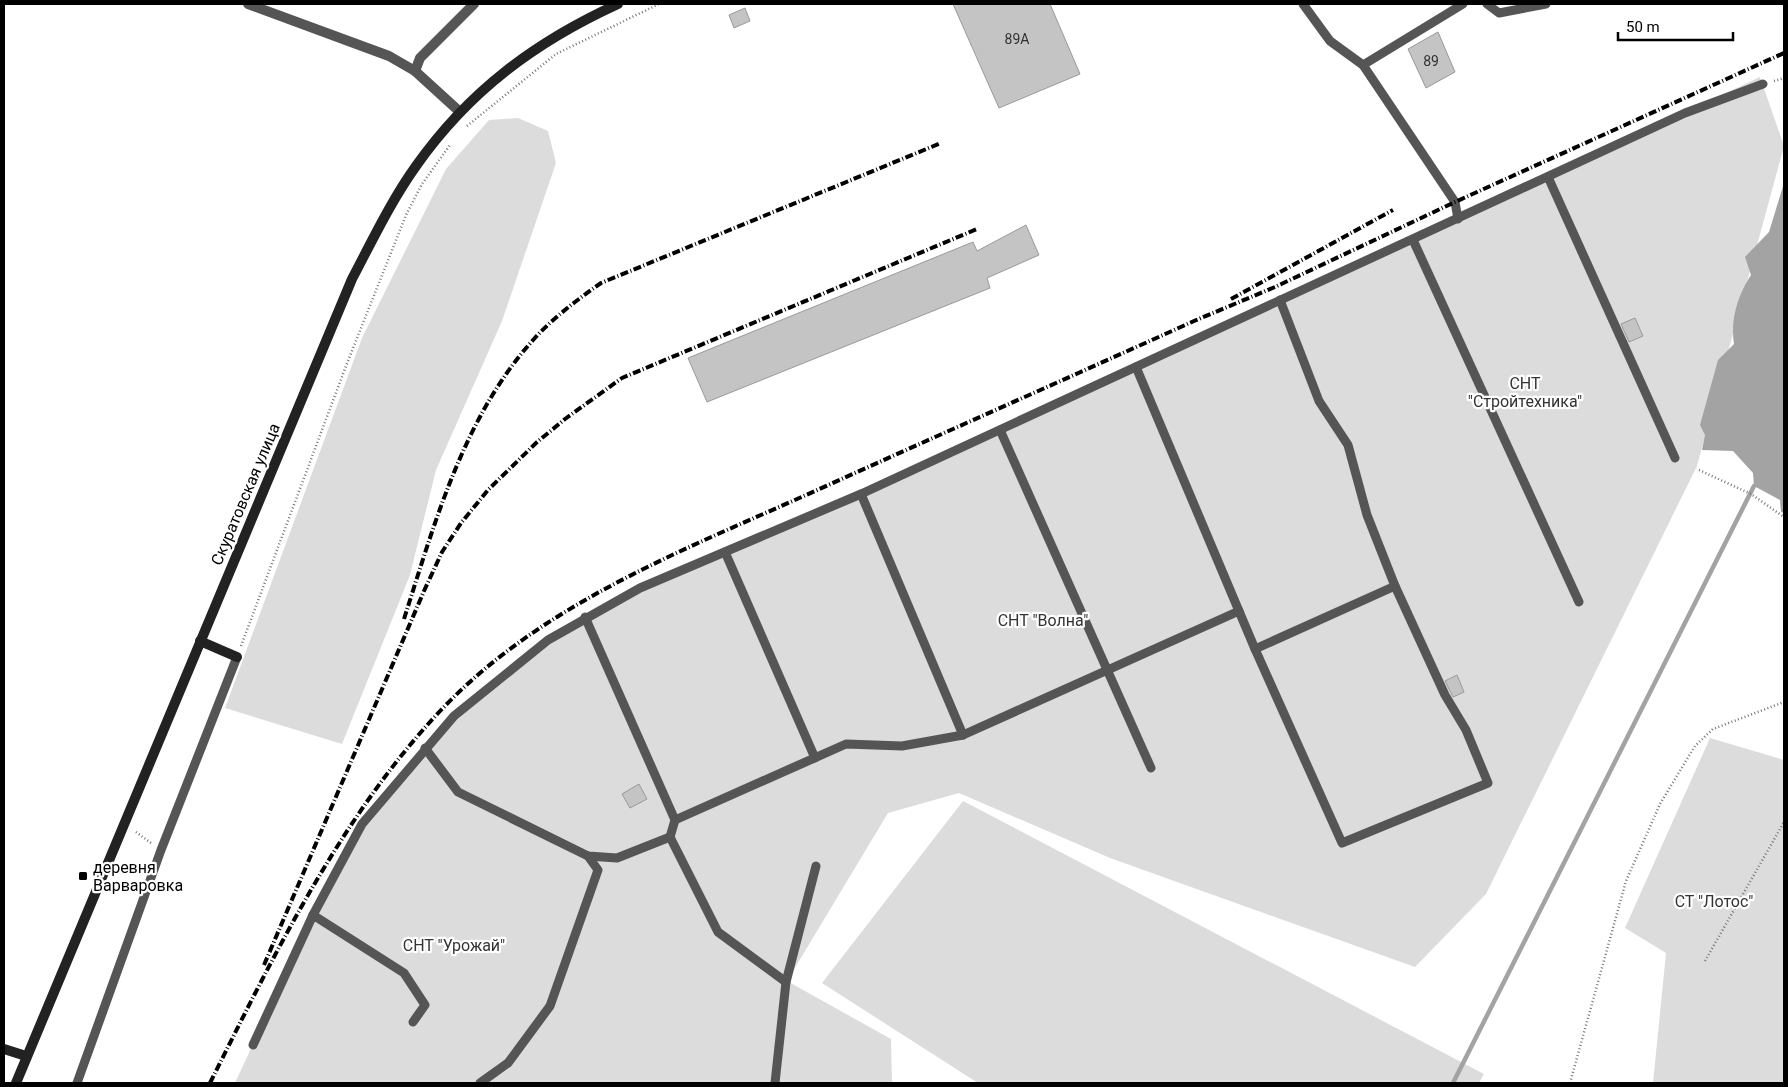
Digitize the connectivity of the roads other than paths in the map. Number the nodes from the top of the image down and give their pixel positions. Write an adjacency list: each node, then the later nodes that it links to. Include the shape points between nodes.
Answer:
1 (248, 4): 9 (street, via 389,56)
2 (474, 4): 9 (street, via 420,58)
3 (618, 4): 11 (street, Скуратовская улица, via 540,45 499,75)
4 (1303, 4): 8 (lane, via 1330,41)
5 (1463, 4): 8 (lane)
6 (1487, 4): 7 (lane, via 1500,13)
7 (1546, 4)
8 (1363, 64): 13 (lane, via 1455,202)
9 (414, 71): 11 (street)
10 (1762, 84): 12 (lane, via 1685,113)
11 (460, 112): 25 (street, Скуратовская улица, via 415,167 352,279)
12 (1548, 177): 13 (lane); 18 (lane)
13 (1458, 219): 14 (lane)
14 (1413, 240): 15 (lane); 22 (lane)
15 (1280, 300): 16 (lane); 21 (lane, via 1320,401 1348,445 1367,514)
16 (1136, 367): 17 (lane); 23 (lane)
17 (1000, 430): 19 (lane); 28 (lane)
18 (1675, 458)
19 (861, 494): 20 (lane); 29 (lane)
20 (725, 552): 24 (lane, via 640,588); 31 (lane)
21 (1396, 586): 26 (lane); 26 (lane, via 1445,695 1466,730 1488,784 1342,843)
22 (1579, 602)
23 (1239, 611): 26 (lane); 28 (lane)
24 (585, 617): 30 (lane, via 548,640 454,716); 33 (lane)
25 (200, 641): 27 (street); 42 (street, Скуратовская улица)
26 (1255, 649)
27 (238, 657): 44 (lane, via 161,850)
28 (1108, 671): 29 (lane); 32 (lane)
29 (964, 735): 31 (lane, via 902,746 846,744)
30 (425, 748): 35 (lane, via 458,792); 37 (lane, via 362,824)
31 (815, 758): 33 (lane)
32 (1151, 768)
33 (675, 820): 34 (lane)
34 (670, 837): 35 (lane, via 617,858); 38 (lane, via 718,932)
35 (588, 856): 45 (lane, via 598,870 550,1006 508,1063)
36 (816, 866): 38 (lane)
37 (313, 915): 39 (lane, via 404,974 425,1005); 40 (lane)
38 (786, 982): 46 (lane)
39 (413, 1022)
40 (253, 1045)
41 (4, 1050): 42 (street)
42 (26, 1056): 43 (street, Скуратовская улица)
43 (16, 1083)
44 (77, 1083)
45 (480, 1083)
46 (775, 1083)

